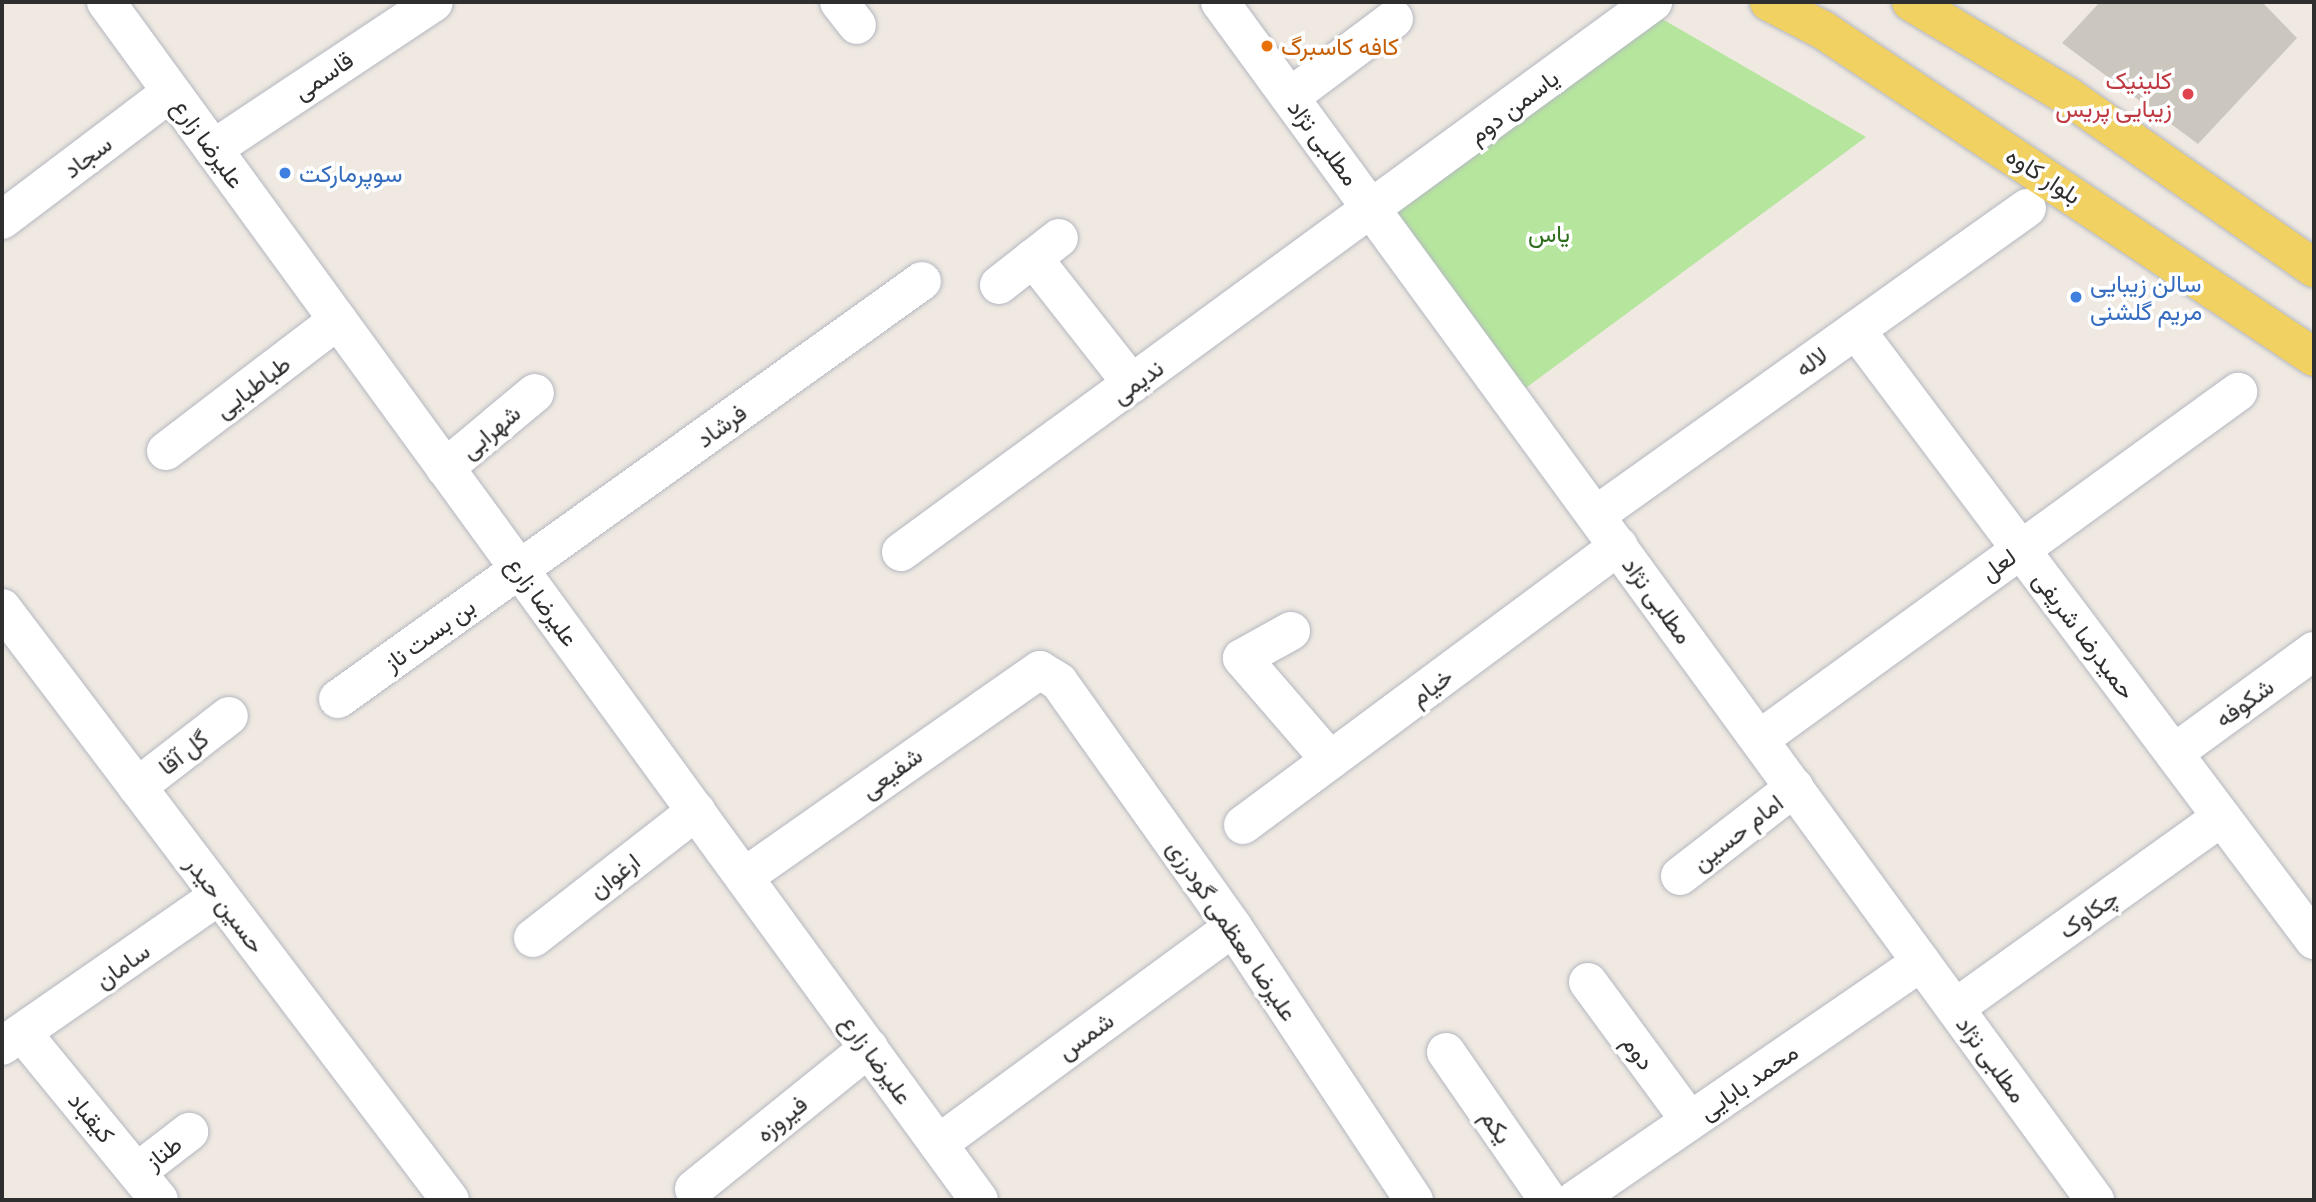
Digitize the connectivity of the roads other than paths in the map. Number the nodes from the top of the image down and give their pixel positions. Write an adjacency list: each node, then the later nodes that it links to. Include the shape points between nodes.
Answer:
1 (106, 2): 9 (street, علیرضا زارع)
2 (434, 2): 12 (street, قاسمی)
3 (1220, 2): 10 (street, مطلبی نژاد)
4 (1653, 2): 14 (street, یاسمن دوم)
5 (1769, 2): 21 (main road, بلوار کاوه, via 1857,52)
6 (1911, 2): 11 (main road)
7 (1949, 2): 11 (street)
8 (1394, 19): 10 (street)
9 (172, 92): 12 (street, علیرضا زارع); 15 (street, سجاد)
10 (1290, 97): 14 (street, مطلبی نژاد)
11 (2069, 97): 16 (main road)
12 (213, 149): 19 (street, علیرضا زارع)
13 (2027, 208): 20 (street, لاله)
14 (1374, 209): 22 (street, ندیمی); 27 (street, مطلبی نژاد)
15 (2, 220)
16 (2314, 268)
17 (922, 281): 31 (street, فرشاد)
18 (999, 285): 22 (street, via 1046,248)
19 (338, 320): 25 (street, طباطبایی); 26 (street, علیرضا زارع)
20 (1856, 330): 27 (street, لاله); 29 (street, حمیدرضا شریفی)
21 (2314, 357)
22 (1132, 384): 30 (street, ندیمی)
23 (2238, 392): 29 (street, لعل)
24 (534, 394): 26 (street, شهرابی)
25 (166, 452)
26 (445, 468): 31 (street, علیرضا زارع)
27 (1596, 515): 28 (street, مطلبی نژاد)
28 (1619, 546): 38 (street, مطلبی نژاد); 40 (street, خیام)
29 (2020, 548): 38 (street, لعل); 39 (street, حمیدرضا شریفی)
30 (901, 552)
31 (519, 569): 36 (street, بن بست ناز); 43 (street, علیرضا زارع)
32 (2, 608): 41 (street, حسین حیدر)
33 (1292, 631): 40 (street, via 1242,658)
34 (2314, 651): 39 (street, شکوفه)
35 (1040, 670): 47 (street, شفیعی); 49 (street, علیرضا معظمی گودرزی, via 1059,682)
36 (338, 699)
37 (229, 716): 41 (street, گل آقا)
38 (1760, 740): 42 (street, مطلبی نژاد)
39 (2174, 753): 44 (street, حمیدرضا شریفی)
40 (1329, 760): 45 (street, خیام)
41 (137, 787): 48 (street, حسین حیدر)
42 (1795, 787): 46 (street, امام حسین); 52 (street, مطلبی نژاد)
43 (696, 811): 47 (street, علیرضا زارع); 50 (street, ارغوان)
44 (2222, 817): 51 (street, حمیدرضا شریفی); 54 (street, چکاوک)
45 (1243, 825)
46 (1680, 876)
47 (744, 877): 56 (street, علیرضا زارع)
48 (219, 896): 55 (street, سامان); 63 (street, حسین حیدر)
49 (1233, 927): 60 (street, شمس); 65 (street, علیرضا معظمی گودرزی)
50 (533, 938)
51 (2314, 940)
52 (1921, 962): 54 (street, مطلبی نژاد); 58 (street, محمد بابایی)
53 (1588, 982): 58 (street, دوم)
54 (1955, 1008): 68 (street, مطلبی نژاد)
55 (9, 1037): 61 (street, کیقباد)
56 (869, 1048): 60 (street, علیرضا زارع); 62 (street, فیروزه)
57 (1446, 1052): 66 (street, یکم)
58 (1690, 1121): 67 (street, محمد بابایی)
59 (189, 1132): 61 (street, طناز)
60 (938, 1144): 64 (street, علیرضا زارع)
61 (148, 1186)
62 (694, 1189)
63 (450, 1200)
64 (979, 1200)
65 (1415, 1200)
66 (1548, 1200)
67 (1575, 1200)
68 (2095, 1200)

